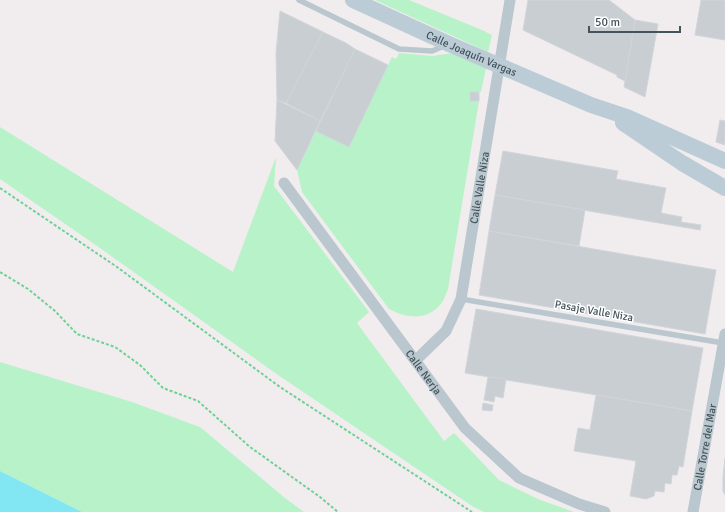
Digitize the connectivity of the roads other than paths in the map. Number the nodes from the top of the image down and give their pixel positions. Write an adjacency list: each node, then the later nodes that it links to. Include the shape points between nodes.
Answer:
1 (299, 0): 4 (lane, via 400,48 432,51)
2 (353, 0): 4 (street, Calle Joaquín Vargas)
3 (510, 0): 5 (street, Calle Valle Niza)
4 (448, 44): 5 (street, Calle Joaquín Vargas)
5 (498, 65): 6 (street, Calle Joaquín Vargas); 10 (street, Calle Valle Niza)
6 (591, 105): 7 (street, Calle Joaquín Vargas, via 627,117); 9 (street, Calle Joaquín Vargas, via 624,124 682,164)
7 (725, 161)
8 (284, 183): 12 (street, Calle Nerja)
9 (725, 188)
10 (461, 299): 11 (lane, Pasaje Valle Niza); 12 (street, Calle Valle Niza, via 446,331)
11 (724, 339): 14 (street, Calle Torre del Mar)
12 (416, 360): 13 (street, Calle Nerja, via 465,428 519,478 579,504)
13 (605, 512)
14 (693, 512)

